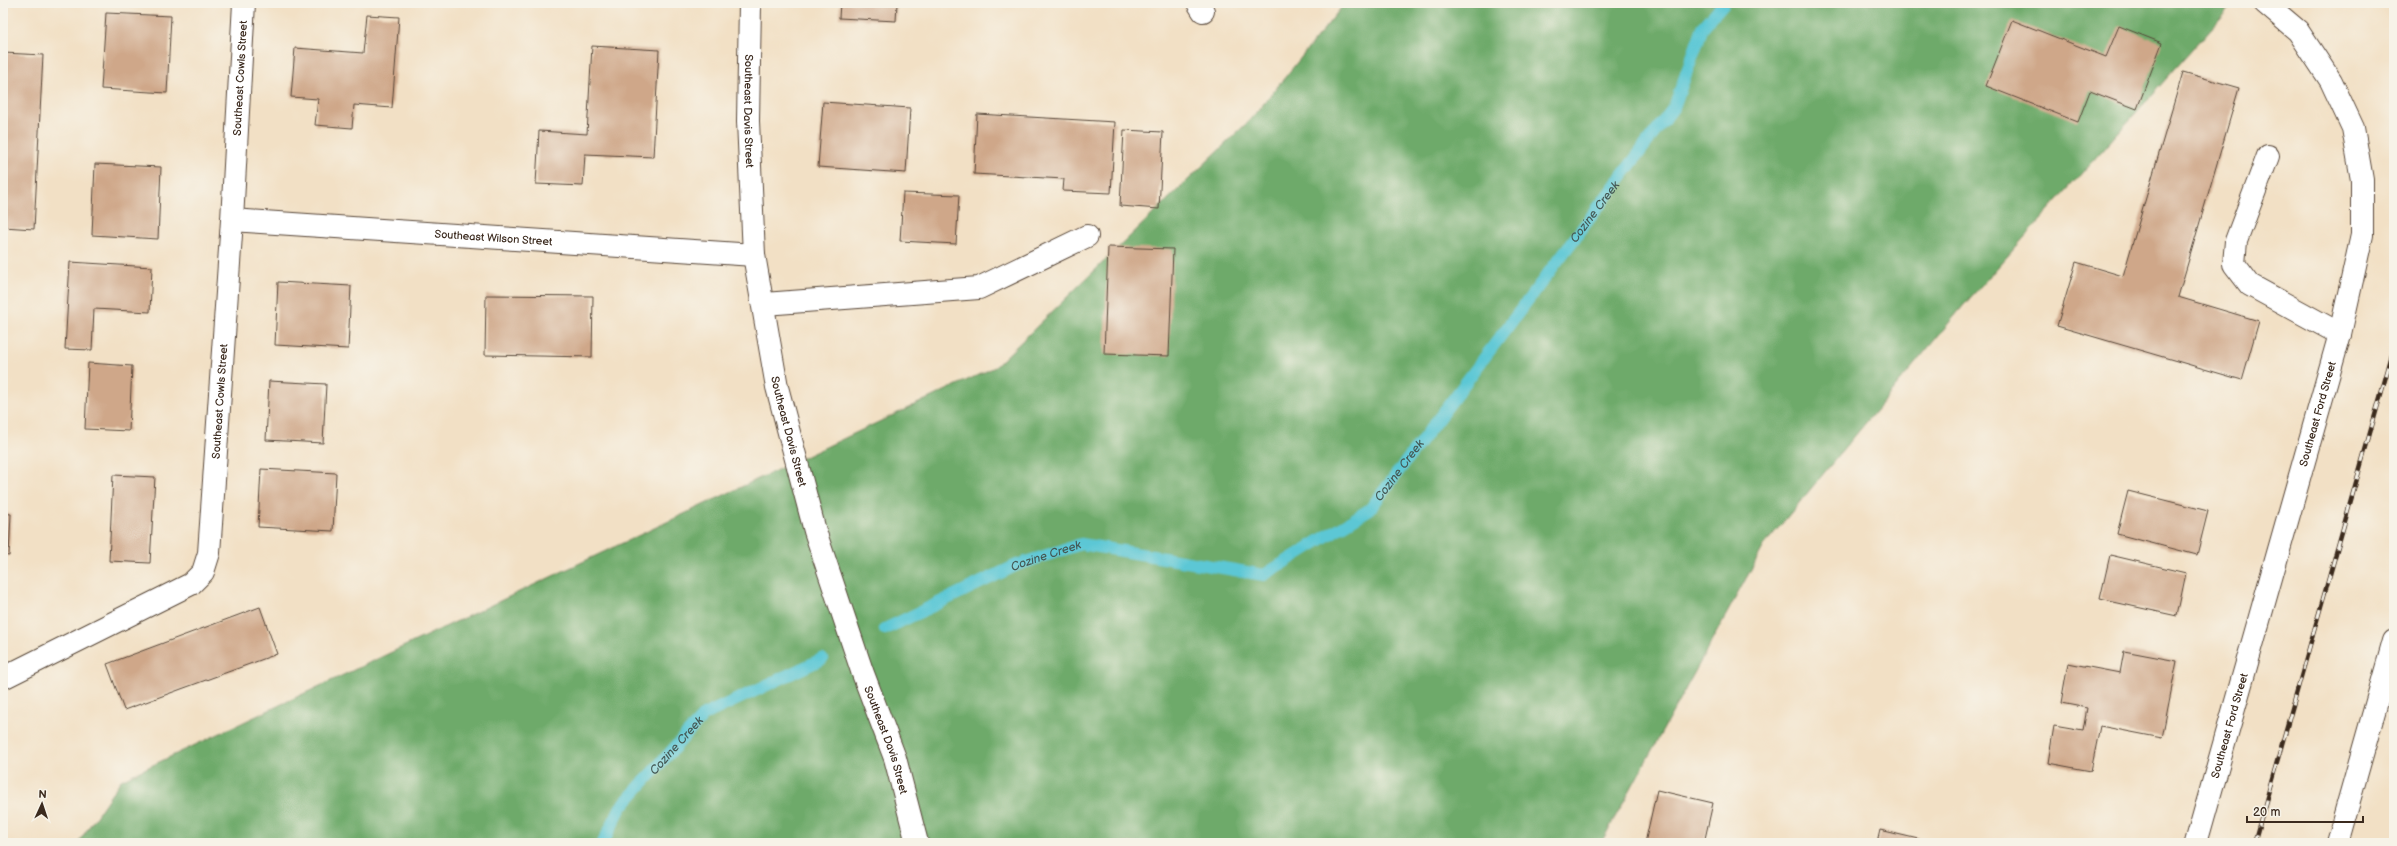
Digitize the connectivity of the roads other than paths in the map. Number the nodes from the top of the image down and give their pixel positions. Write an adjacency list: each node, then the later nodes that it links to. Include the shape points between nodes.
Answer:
1 (244, 3): 5 (street, Southeast Cowls Street)
2 (750, 3): 7 (street, Southeast Davis Street, via 748,128)
3 (2265, 3): 9 (street, Southeast Ford Street, via 2298,31 2331,82 2353,128 2362,180 2362,235)
4 (2268, 156): 9 (street, via 2236,241 2234,264 2250,285)
5 (232, 220): 7 (street, Southeast Wilson Street); 11 (street, Southeast Cowls Street, via 209,553 203,572 190,584)
6 (1087, 236): 8 (street, via 979,288)
7 (754, 255): 8 (street, Southeast Davis Street)
8 (764, 304): 13 (street, Southeast Davis Street, via 777,387 815,531 862,671 895,758)
9 (2340, 334): 14 (street, Southeast Ford Street)
10 (2394, 641): 12 (street)
11 (3, 678)
12 (2343, 841)
13 (917, 843)
14 (2196, 843)

